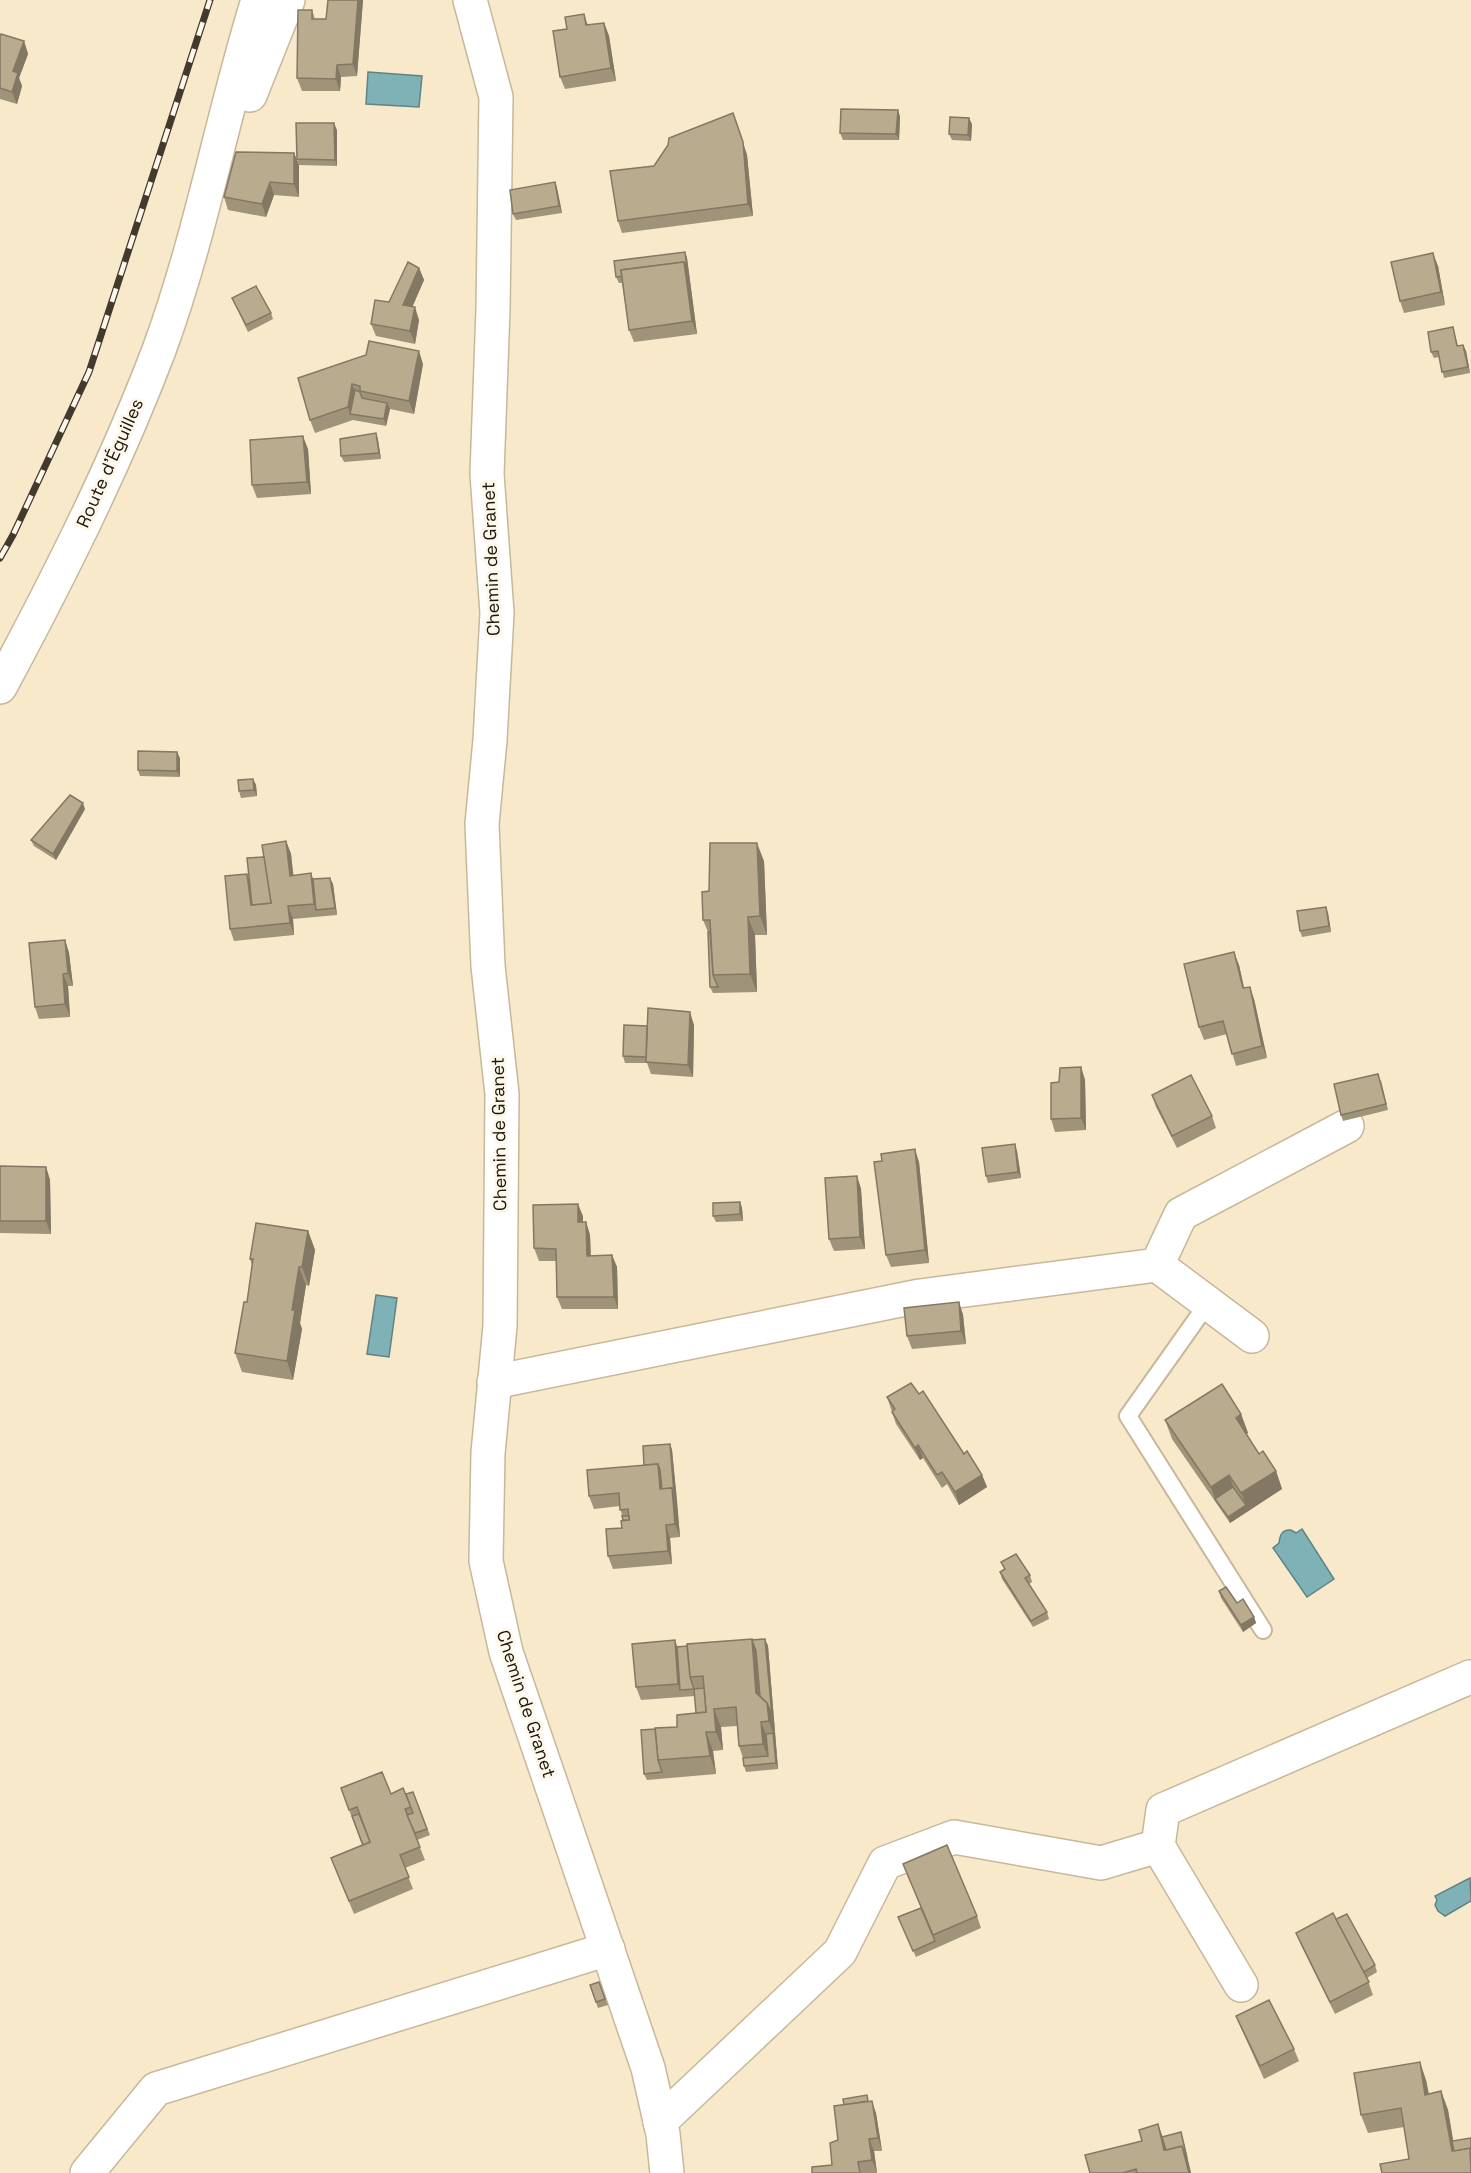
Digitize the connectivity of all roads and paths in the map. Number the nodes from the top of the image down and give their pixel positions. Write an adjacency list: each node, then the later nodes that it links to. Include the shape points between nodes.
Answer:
1 (258, 0): 4 (street, Route d'Éguilles)
2 (288, 0): 4 (street, Route d'Éguilles)
3 (470, 0): 10 (street, Chemin de Granet, via 496,97 494,309 487,474 496,613 482,824 488,966 502,1094 500,1326)
4 (197, 230): 5 (street, Route d'Éguilles, via 159,349 109,472)
5 (0, 687)
6 (1347, 1126): 7 (street, via 1181,1214)
7 (1157, 1265): 8 (street); 10 (street, via 920,1296)
8 (1208, 1304): 9 (street); 11 (lane, via 1128,1416)
9 (1252, 1336)
10 (494, 1382): 14 (street, Chemin de Granet, via 486,1562 506,1652)
11 (1263, 1630)
12 (1470, 1677): 13 (street, via 1163,1810)
13 (1158, 1846): 15 (street); 16 (street, via 1101,1863 954,1837 885,1863 840,1952)
14 (608, 1949): 16 (street, Chemin de Granet, via 648,2068); 17 (street, via 156,2089)
15 (1241, 1985)
16 (660, 2122): 18 (street, Chemin de Granet)
17 (87, 2173)
18 (667, 2173)

